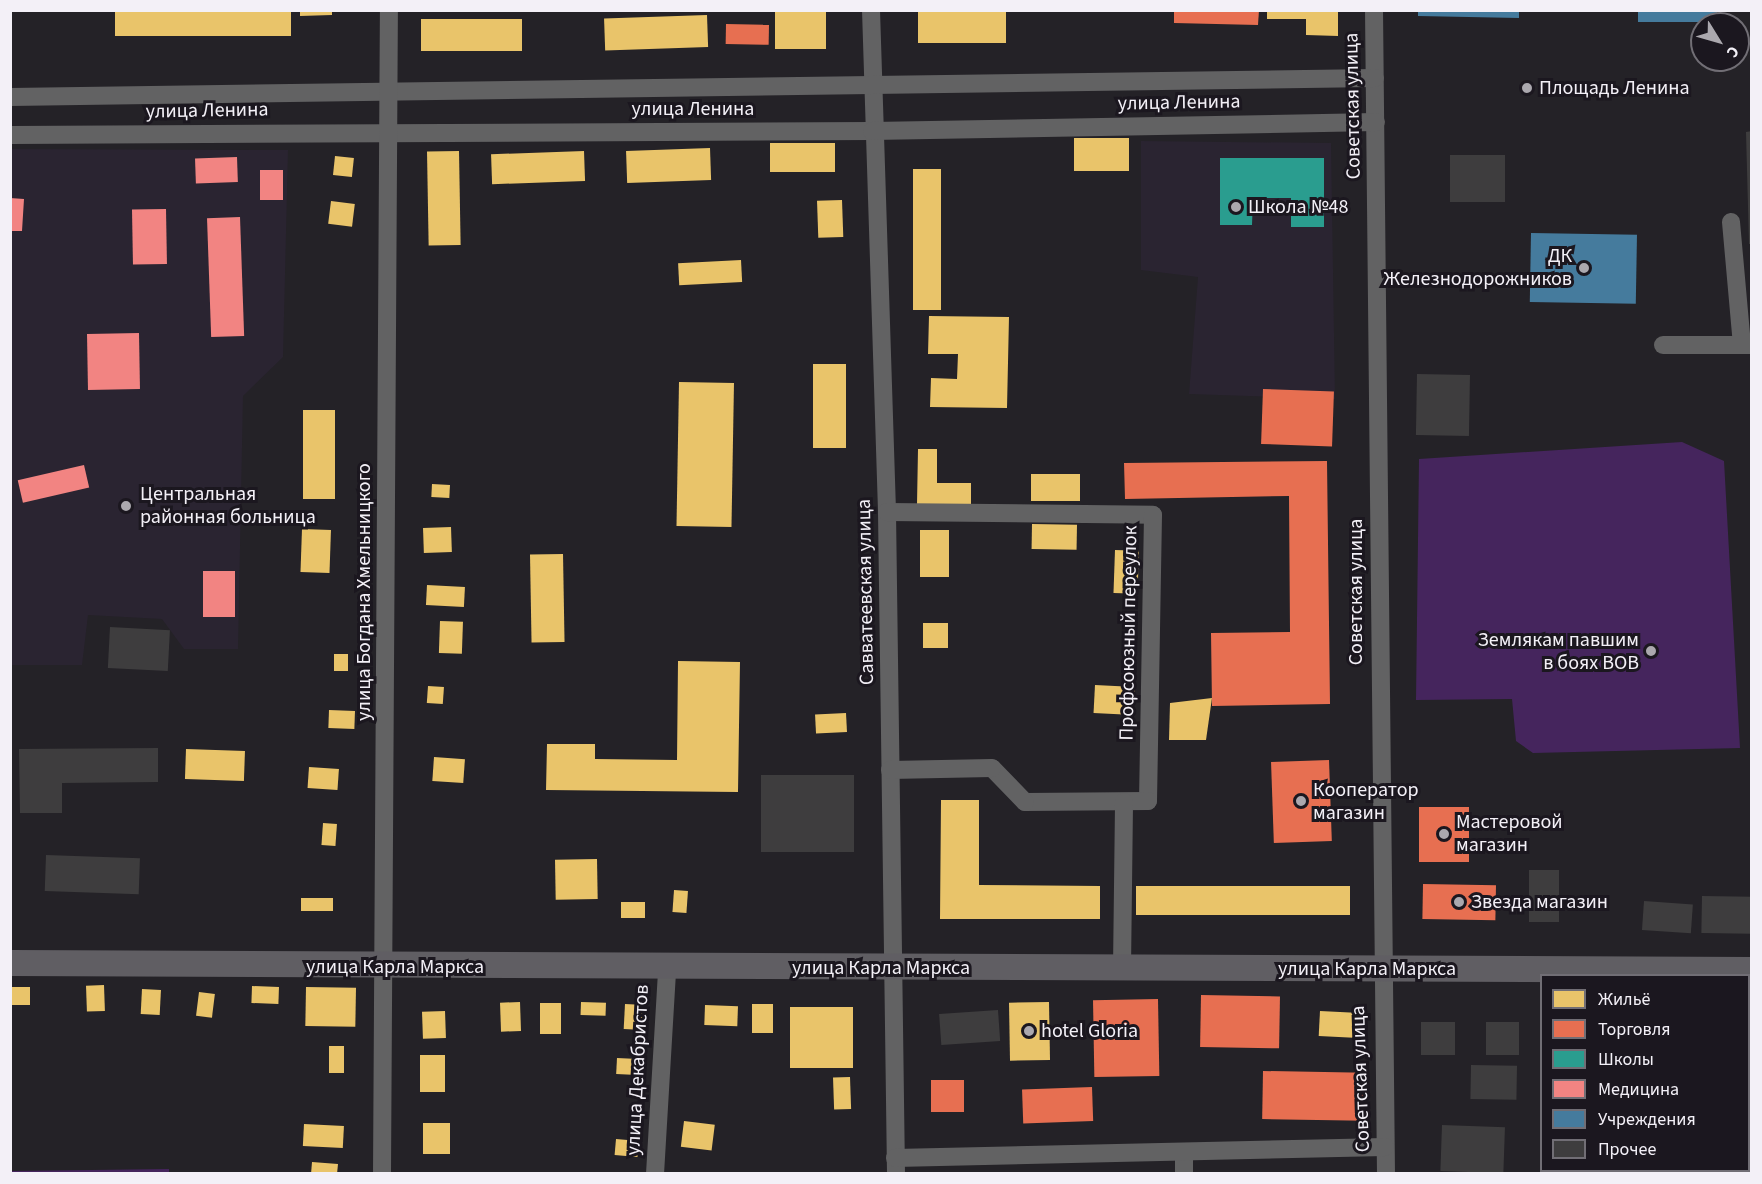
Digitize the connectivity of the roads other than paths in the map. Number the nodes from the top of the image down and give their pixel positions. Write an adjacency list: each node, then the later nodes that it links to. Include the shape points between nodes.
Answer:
1 (389, 10): 6 (street, улица Богдана Хмельницкого)
2 (871, 10): 5 (street, Савватеевская улица)
3 (1374, 10): 4 (street, Советская улица)
4 (1375, 78): 5 (street, улица Ленина); 8 (street, Советская улица)
5 (871, 88): 6 (street, улица Ленина); 10 (street, Савватеевская улица)
6 (390, 91): 7 (street, улица Ленина); 9 (street, улица Богдана Хмельницкого)
7 (10, 96)
8 (1376, 122): 10 (street, улица Ленина); 23 (street, Советская улица)
9 (390, 132): 10 (street, улица Ленина); 11 (street, улица Ленина); 19 (street, улица Богдана Хмельницкого)
10 (872, 132): 15 (street, Савватеевская улица)
11 (10, 135)
12 (1731, 222): 14 (street)
13 (1663, 345): 14 (street)
14 (1747, 345)
15 (887, 512): 16 (street, Савватеевская улица); 17 (street, Профсоюзный переулок, via 1153,515 1148,801)
16 (890, 770): 17 (street, via 992,768 1025,802); 22 (street, Савватеевская улица)
17 (1124, 801): 20 (street)
18 (10, 963): 19 (highway, улица Карла Маркса)
19 (383, 967): 21 (highway, улица Карла Маркса); 29 (street, улица Богдана Хмельницкого)
20 (1122, 968): 22 (highway, улица Карла Маркса); 23 (highway, улица Карла Маркса)
21 (667, 969): 22 (highway, улица Карла Маркса); 30 (street, улица Декабристов)
22 (893, 969): 28 (street, Савватеевская улица)
23 (1381, 969): 25 (highway, улица Карла Маркса); 26 (street, Советская улица)
24 (1752, 970): 25 (highway, улица Карла Маркса)
25 (1687, 973)
26 (1386, 1147): 27 (street); 32 (street, Советская улица)
27 (1184, 1154): 28 (street); 31 (street)
28 (895, 1166)
29 (382, 1173)
30 (655, 1173)
31 (1184, 1173)
32 (1386, 1173)

